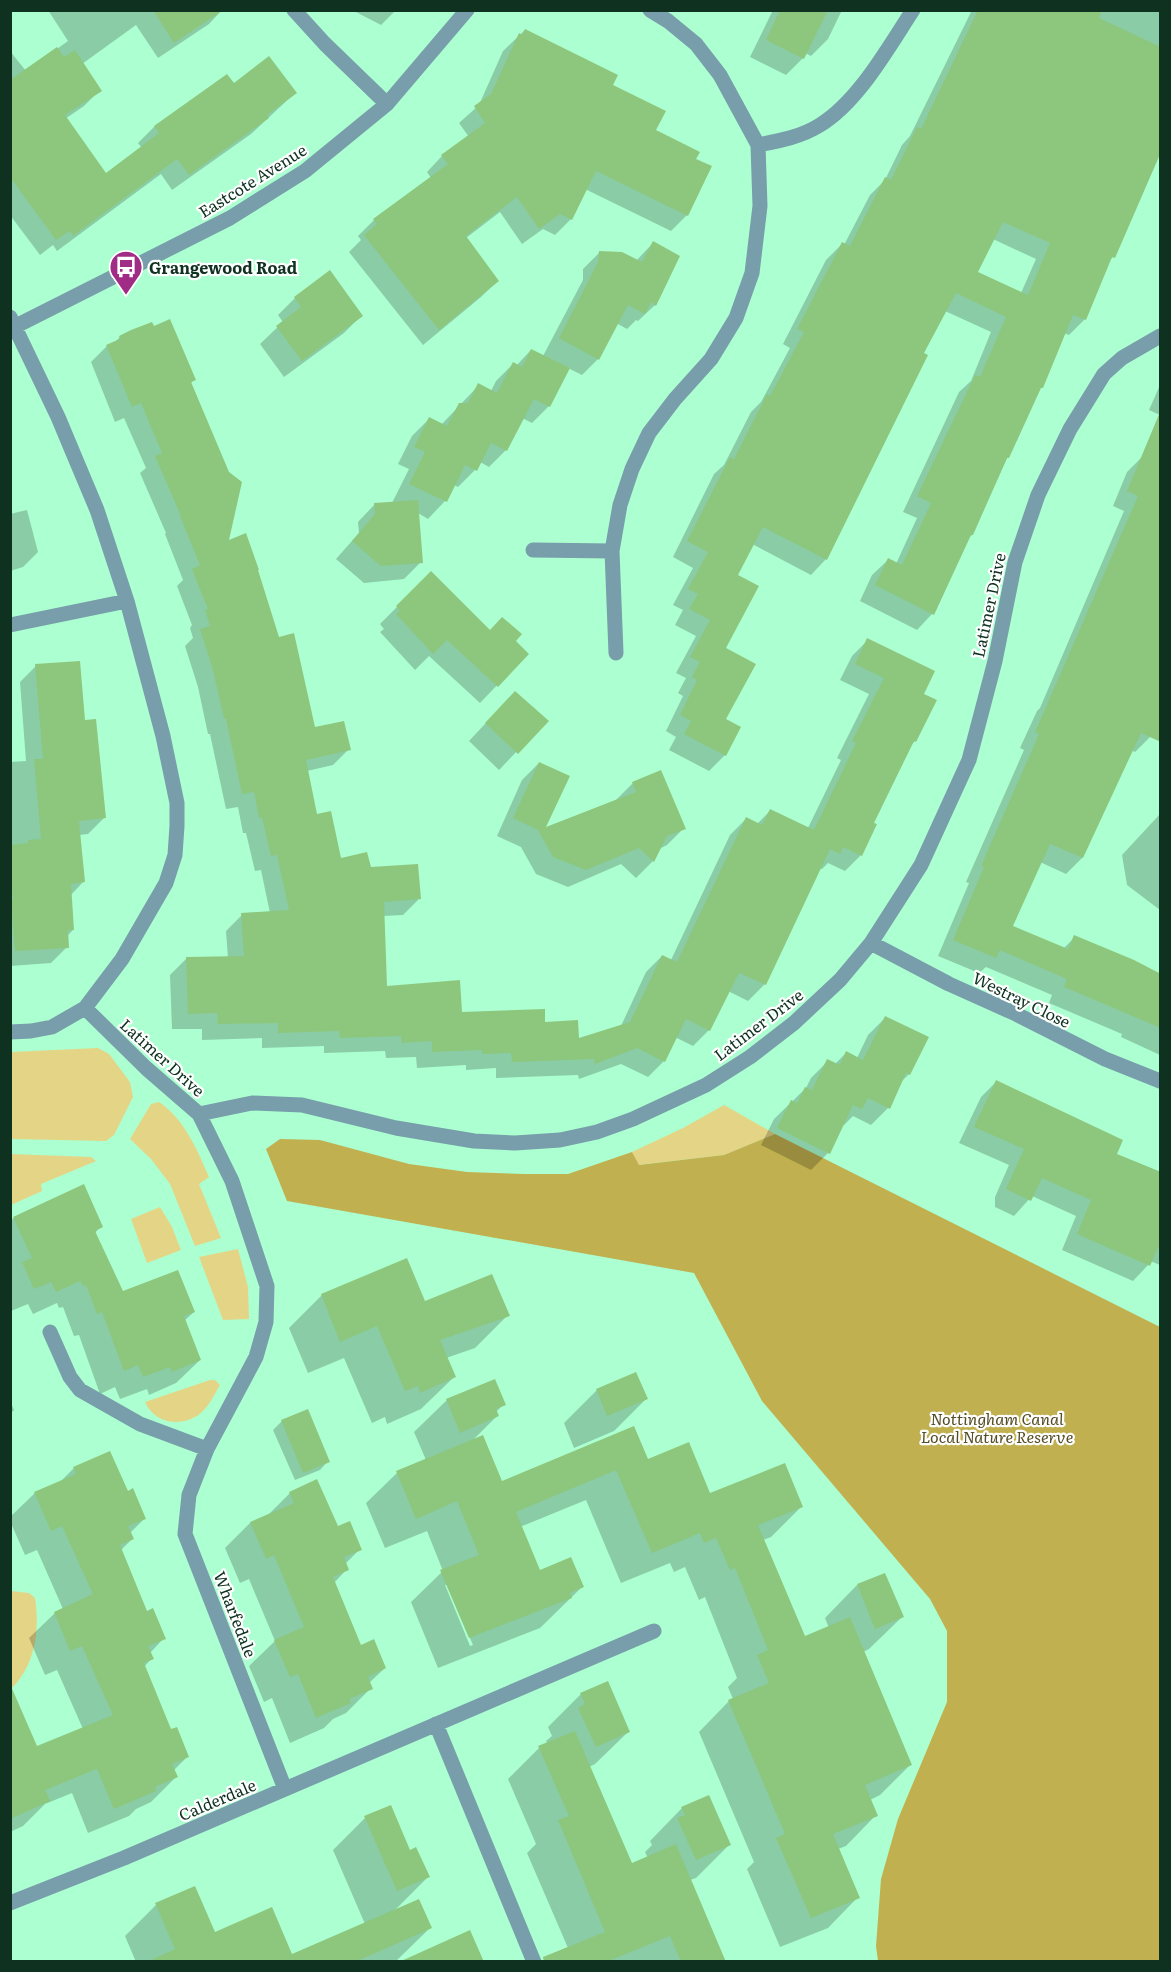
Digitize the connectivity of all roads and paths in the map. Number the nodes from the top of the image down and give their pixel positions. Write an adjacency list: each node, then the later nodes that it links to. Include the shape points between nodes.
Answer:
1 (294, 10): 5 (street)
2 (467, 10): 5 (street, Eastcote Avenue)
3 (650, 10): 6 (street, via 696,44 720,75)
4 (913, 10): 6 (street, via 848,103 820,125 790,139)
5 (387, 104): 7 (street, Eastcote Avenue, via 305,171 230,218)
6 (758, 145): 10 (street, via 760,206 752,273 736,318 711,359 649,433 620,505)
7 (13, 322): 11 (street, via 89,490)
8 (1161, 336): 14 (street, Latimer Drive, via 1122,358 1104,375 1070,429 1038,495 1015,562 969,760 921,865)
9 (533, 550): 10 (street)
10 (612, 552): 13 (street)
11 (128, 602): 12 (street); 15 (street, via 164,736 177,803 175,855 145,921)
12 (10, 625)
13 (616, 653)
14 (871, 943): 17 (street, Westray Close, via 1105,1059); 18 (street, Latimer Drive, via 840,980 750,1057 706,1085 597,1132 560,1140 474,1142 302,1105 252,1103)
15 (85, 1008): 16 (street, via 52,1027); 18 (street, Latimer Drive)
16 (10, 1032)
17 (1161, 1081)
18 (199, 1114): 20 (street, Wharfedale, via 231,1180 267,1286 266,1322 256,1357)
19 (50, 1332): 20 (street, via 80,1390 140,1424)
20 (207, 1449): 23 (street, Wharfedale, via 189,1495 185,1534)
21 (654, 1631): 22 (street, Calderdale)
22 (436, 1724): 23 (street, Calderdale); 25 (street)
23 (285, 1789): 24 (street, Calderdale)
24 (10, 1904)
25 (534, 1962)

